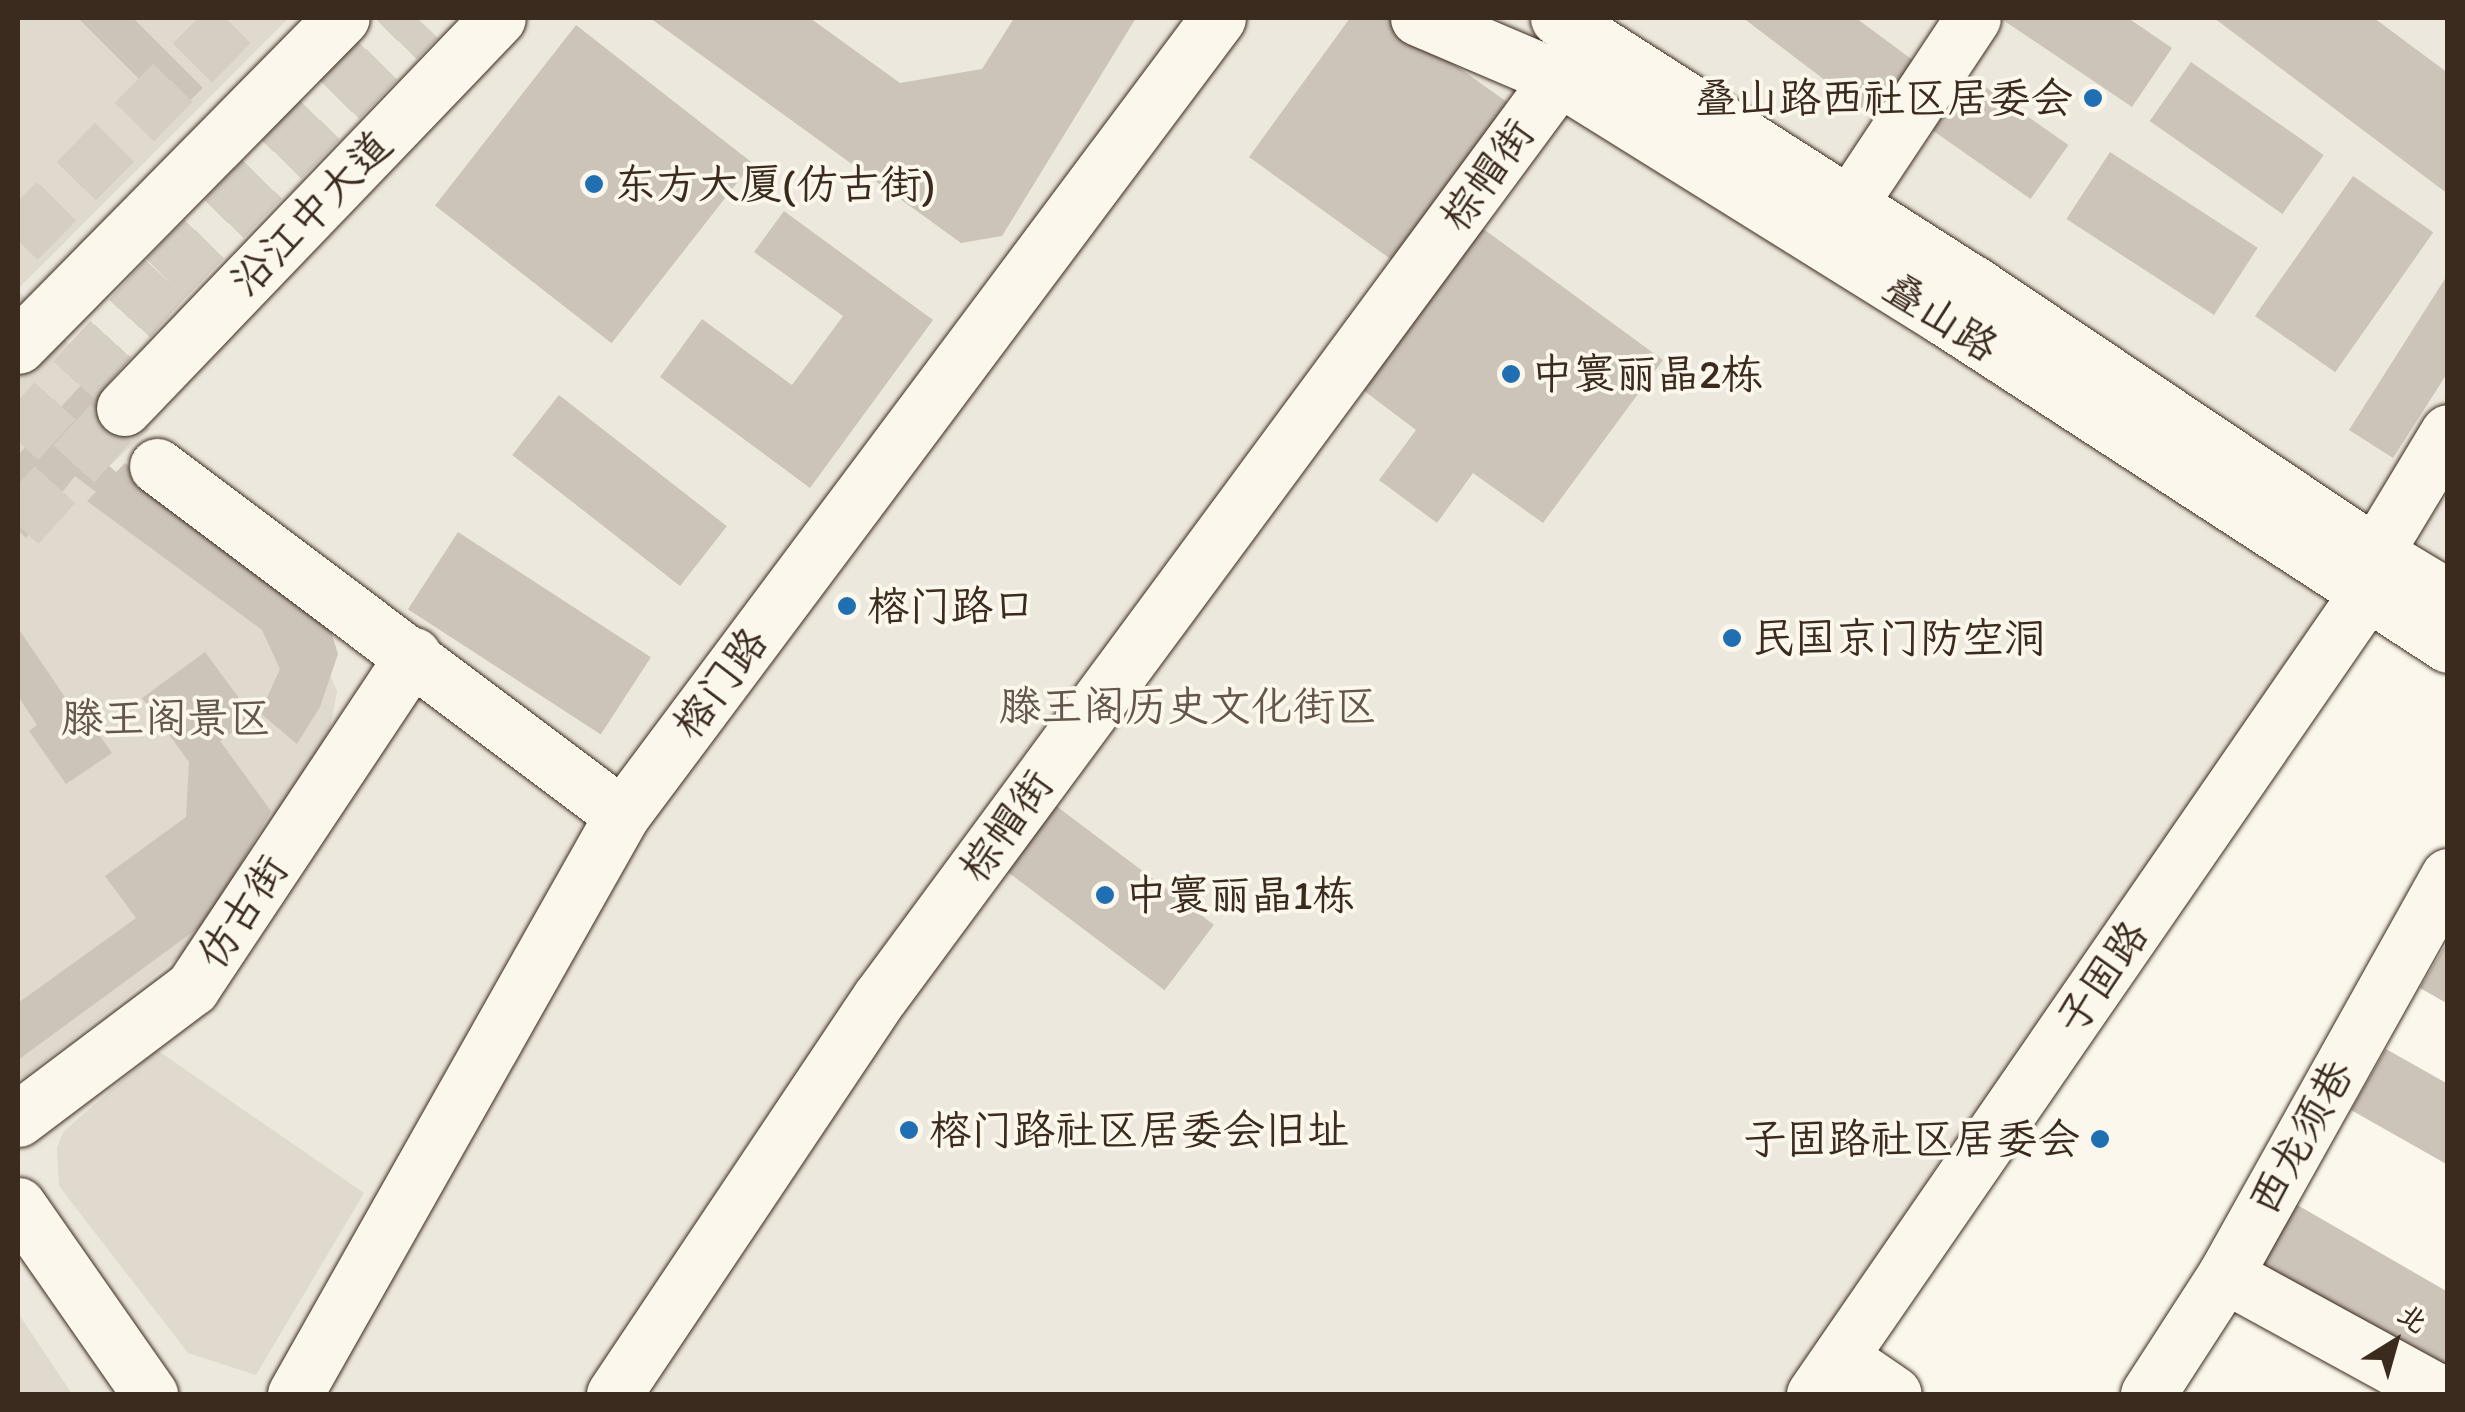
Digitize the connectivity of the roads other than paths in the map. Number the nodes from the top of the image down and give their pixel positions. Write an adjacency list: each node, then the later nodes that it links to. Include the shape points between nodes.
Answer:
1 (342, 18): 9 (street)
2 (498, 18): 10 (street, 沿江中大道)
3 (1218, 18): 17 (street, 榕门路)
4 (1418, 18): 7 (street, 叠山路)
5 (1973, 18): 8 (street)
6 (1564, 19): 8 (street, 叠山路)
7 (1559, 78): 13 (street, 叠山路); 25 (street, 棕帽街, via 880,997)
8 (1850, 204): 13 (street, 叠山路)
9 (18, 346)
10 (124, 408)
11 (2448, 432): 13 (street, 子固路)
12 (157, 466): 16 (street)
13 (2370, 574): 14 (street, 叠山路); 15 (street, 叠山路); 22 (street, 子固路)
14 (2448, 596)
15 (2448, 645)
16 (413, 655): 17 (street); 19 (street, 仿古街, via 192,988)
17 (622, 815): 24 (street, 榕门路)
18 (2448, 876): 21 (street, 西龙须巷)
19 (18, 1119)
20 (18, 1205): 23 (street)
21 (2225, 1275): 27 (street, 西龙须巷); 28 (street)
22 (1827, 1376): 26 (street)
23 (150, 1394)
24 (295, 1394)
25 (614, 1394)
26 (1894, 1394)
27 (2148, 1394)
28 (2442, 1394)

